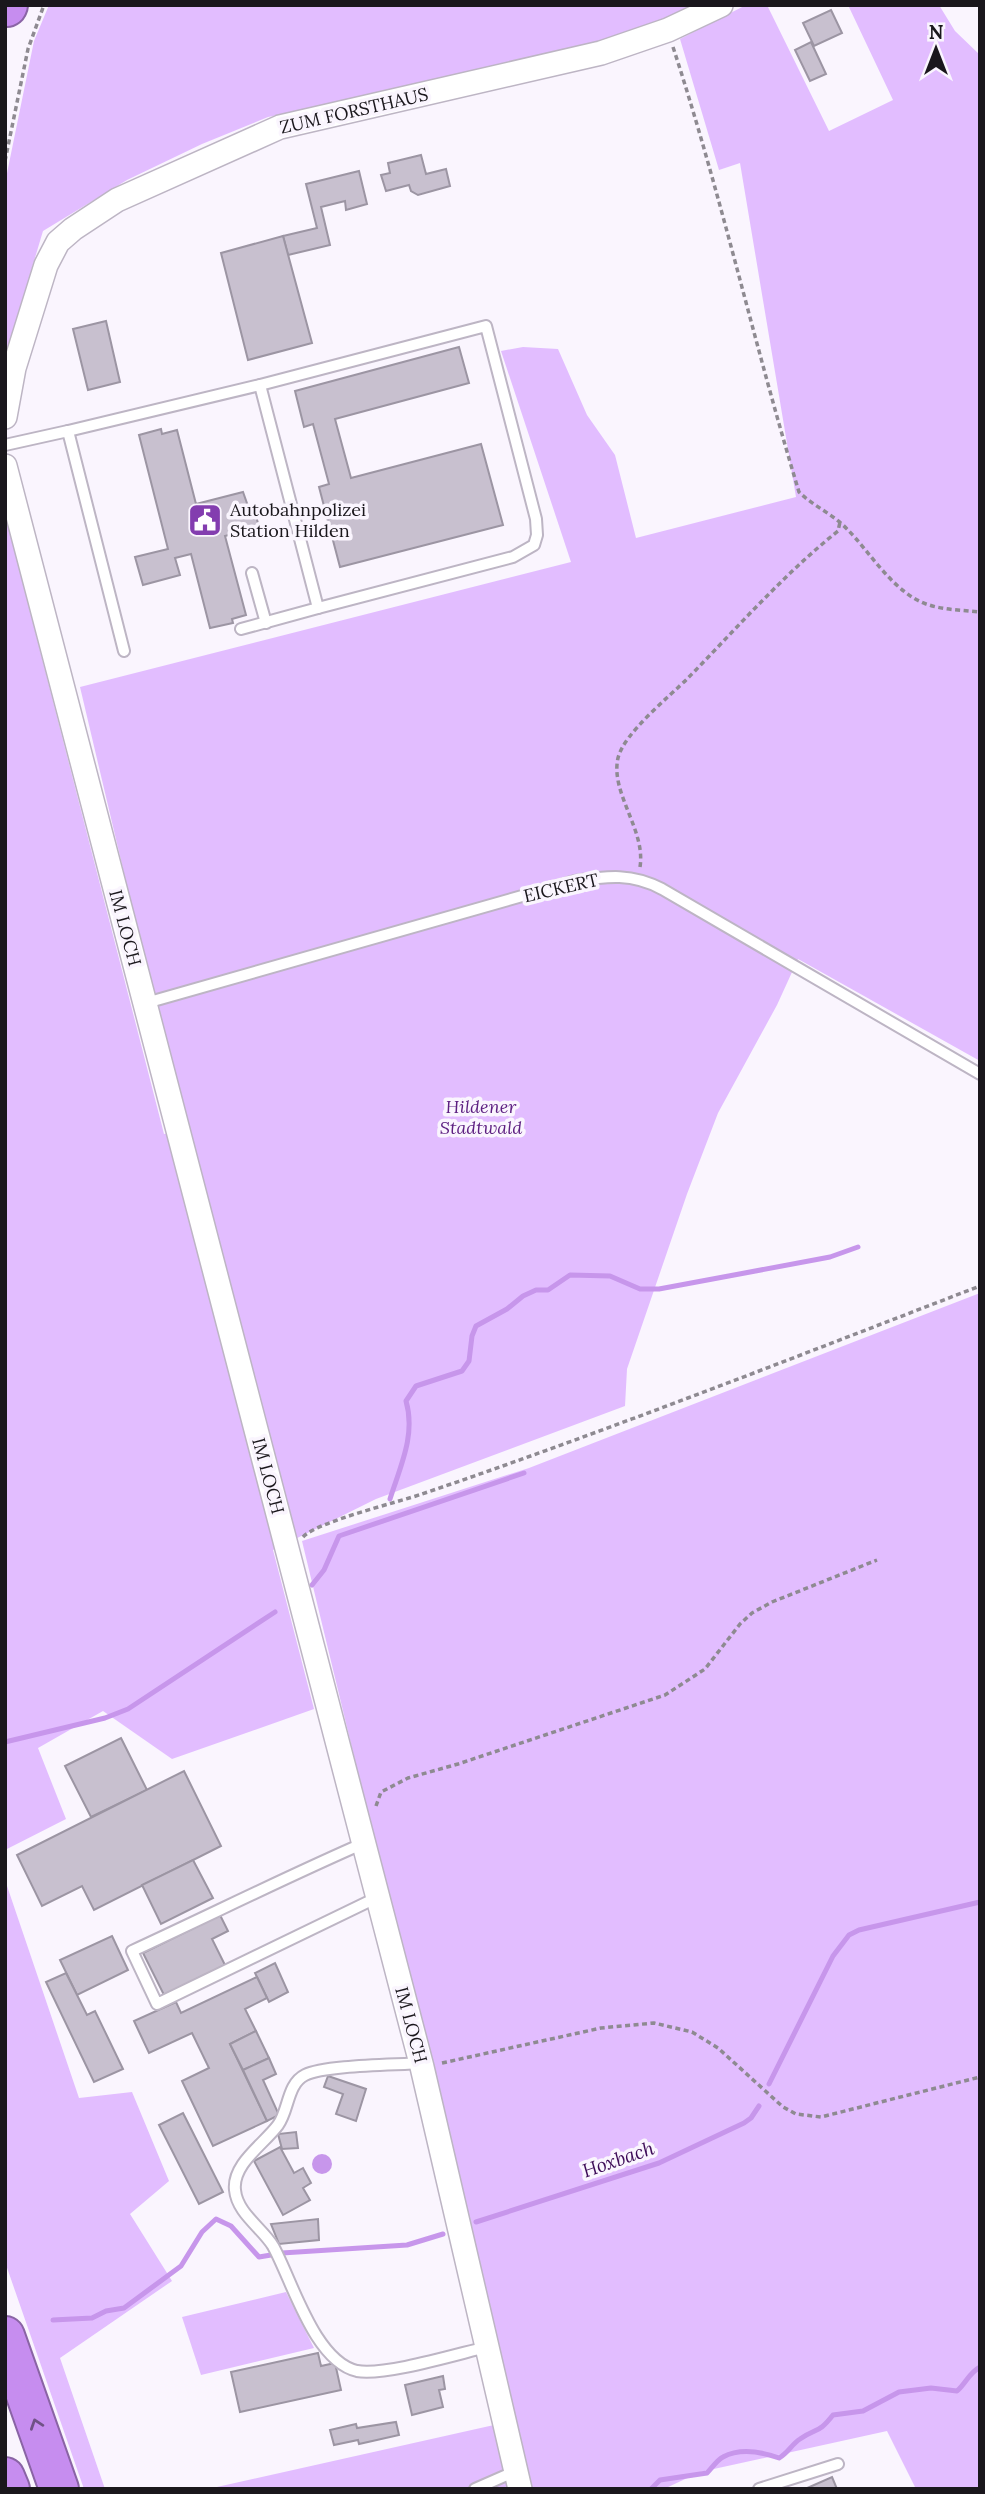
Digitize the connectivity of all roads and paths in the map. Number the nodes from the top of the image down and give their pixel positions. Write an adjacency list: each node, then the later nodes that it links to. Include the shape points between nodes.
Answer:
1 (721, 5): 3 (street, ZUM FORSTHAUS)
2 (20, 6): 4 (path, via 27,49)
3 (668, 30): 6 (street, ZUM FORSTHAUS, via 601,53 280,127 117,200 58,242 46,265 14,368); 10 (path, via 799,492)
4 (5, 161)
5 (260, 385): 7 (lane); 12 (lane); 12 (lane, via 486,326 537,519 534,545 513,557)
6 (5, 416)
7 (68, 431): 8 (lane); 16 (lane)
8 (5, 445)
9 (5, 466): 18 (street, IM LOCH)
10 (840, 522): 13 (path, via 912,597 938,607); 17 (path, via 838,531 769,592 645,719 621,750 618,780 641,854)
11 (252, 573): 14 (lane)
12 (318, 608): 14 (lane)
13 (980, 612)
14 (266, 622): 15 (lane)
15 (241, 629)
16 (124, 651)
17 (636, 878): 18 (lane, EICKERT, via 575,881); 19 (lane, EICKERT)
18 (146, 1003): 23 (street, IM LOCH)
19 (980, 1074)
20 (980, 1286): 21 (path, via 617,1424 323,1525)
21 (300, 1541)
22 (877, 1560): 23 (path, via 752,1613 705,1669 665,1695 391,1786 376,1802 370,1837)
23 (364, 1843): 24 (street, IM LOCH); 24 (lane, via 132,1951 157,2004)
24 (378, 1897): 25 (street, IM LOCH)
25 (422, 2065): 26 (path, via 601,2028 654,2023 692,2032 718,2048 783,2107 808,2117); 28 (street, IM LOCH); 28 (lane, via 304,2075 293,2087 276,2128 237,2174 238,2201 274,2247 307,2319 332,2356 346,2367 382,2371)
26 (980, 2077)
27 (5, 2336): 33 (highway, one-way to 27)
28 (488, 2347): 31 (street, IM LOCH)
29 (838, 2464): 35 (lane)
30 (5, 2477): 32 (highway)
31 (518, 2480): 34 (lane)
32 (10, 2489)
33 (59, 2489)
34 (475, 2489)
35 (760, 2489)

